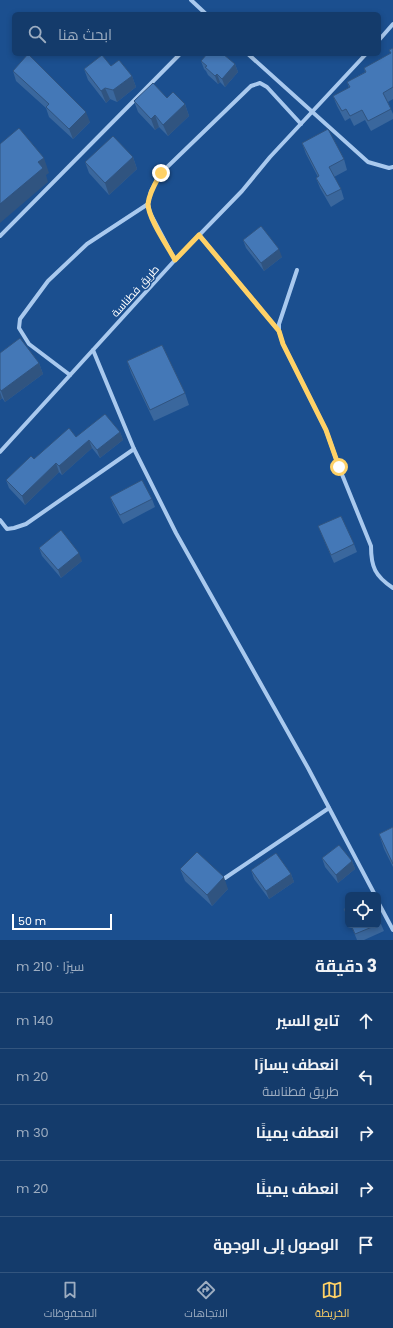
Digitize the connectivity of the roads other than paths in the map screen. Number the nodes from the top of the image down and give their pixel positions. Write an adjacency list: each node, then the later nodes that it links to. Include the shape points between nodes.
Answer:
1 (191, 0): 2 (street)
2 (204, 12)
3 (393, 24): 4 (street)
4 (381, 38)
5 (178, 56): 13 (street)
6 (250, 56): 8 (street)
7 (364, 56): 8 (street, طريق فطناسة)
8 (312, 113): 9 (street, طريق فطناسة); 10 (street, via 368,162)
9 (301, 124): 11 (street, via 267,87 260,83 251,86 161,173); 12 (street, طريق فطناسة)
10 (393, 167)
11 (148, 204): 14 (street, via 150,214); 18 (street, via 87,244 48,281 20,319 19,328 29,344)
12 (199, 235): 14 (street, طريق فطناسة); 16 (street)
13 (0, 236)
14 (175, 260): 17 (street, طريق فطناسة)
15 (297, 270): 16 (street)
16 (279, 331): 22 (street, via 326,430 371,546 372,566 378,576)
17 (93, 350): 18 (street, طريق فطناسة); 19 (street)
18 (70, 375): 20 (street, طريق فطناسة)
19 (134, 449): 21 (street, via 26,524 7,529); 23 (street, via 176,533)
20 (0, 452)
21 (0, 520)
22 (393, 588)
23 (329, 808): 24 (street); 25 (street)
24 (225, 878)
25 (373, 892)
26 (381, 908): 27 (street)
27 (393, 930)

